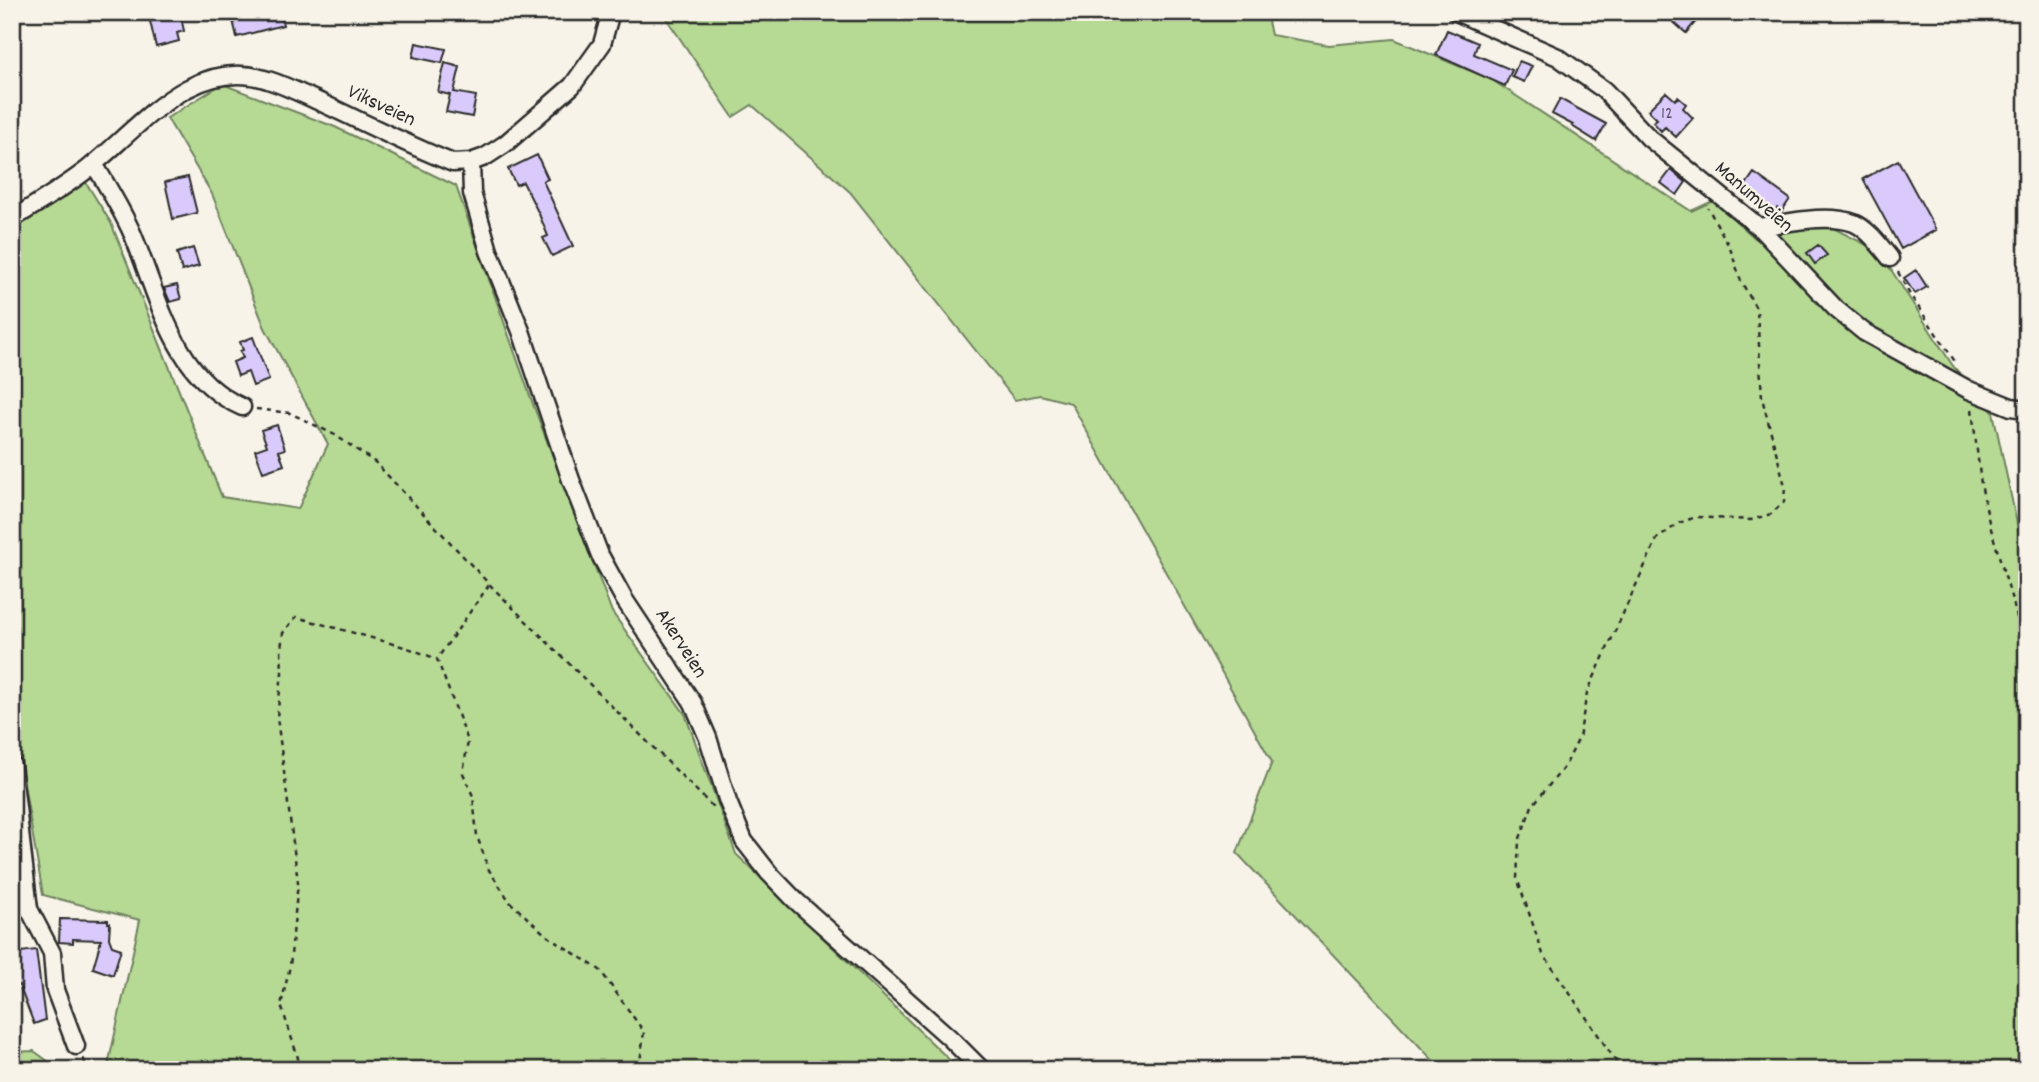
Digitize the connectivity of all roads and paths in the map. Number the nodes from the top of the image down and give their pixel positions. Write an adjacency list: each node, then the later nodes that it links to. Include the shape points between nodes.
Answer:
1 (611, 12): 3 (street, via 602,44 572,86 505,144)
2 (1456, 12): 7 (street, Manumveien, via 1573,67 1604,90 1667,154)
3 (471, 162): 4 (street, Viksveien, via 453,163 266,79 230,74 187,87); 17 (street, Akerveien, via 472,193 489,251 595,543 624,599 693,703)
4 (94, 164): 6 (street, Viksveien); 11 (street, via 131,232 176,342 215,392)
5 (1706, 204): 22 (path, via 1757,310 1762,398 1785,486 1784,502 1770,514 1751,520 1696,517 1657,539 1587,693 1579,738 1565,766 1532,806 1519,841 1517,878 1543,954)
6 (12, 219)
7 (1759, 227): 8 (street, via 1831,219 1855,224); 10 (street, Manumveien, via 1836,309 1864,332)
8 (1890, 258): 9 (path)
9 (1958, 365)
10 (1969, 390): 12 (street, Manumveien); 14 (path, via 1989,522)
11 (242, 407): 13 (path, via 290,413 335,435 376,463)
12 (2027, 410)
13 (490, 585): 15 (path); 17 (path)
14 (2027, 650)
15 (437, 659): 19 (path, via 296,617 283,633 277,717 298,882 290,966 281,1005 298,1058); 20 (path, via 468,741 463,773 473,796 477,836 489,870 510,902 546,936 600,970 644,1032)
16 (12, 765): 18 (street, via 29,909 52,953 55,990)
17 (738, 829): 21 (street, Akerveien, via 795,900)
18 (76, 1046)
19 (297, 1070)
20 (639, 1070)
21 (982, 1070)
22 (1622, 1070)

